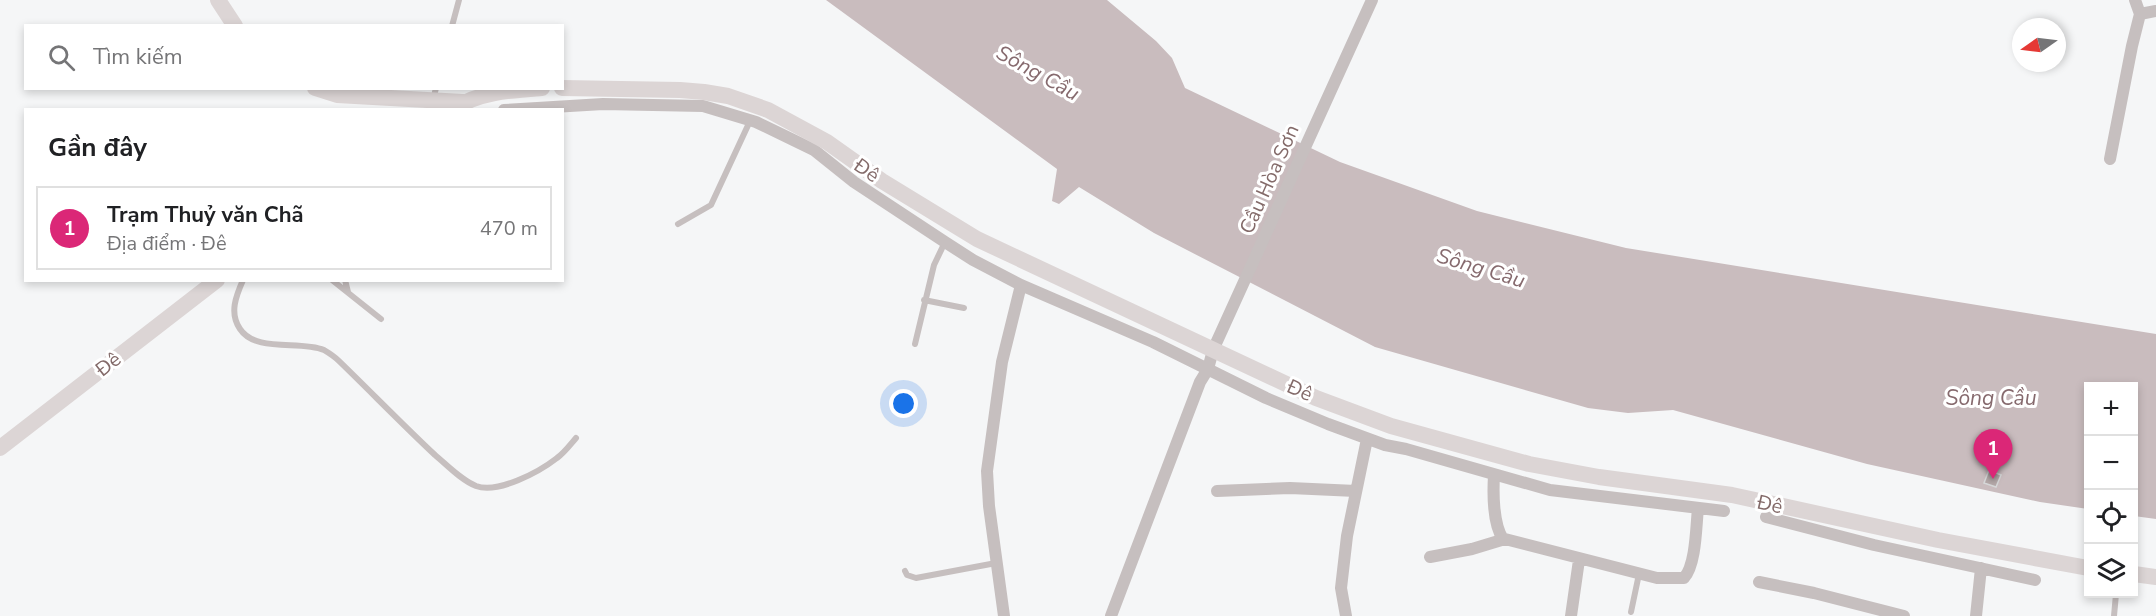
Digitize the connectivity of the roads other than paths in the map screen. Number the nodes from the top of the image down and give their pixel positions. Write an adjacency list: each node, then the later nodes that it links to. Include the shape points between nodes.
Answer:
1 (218, 0): 7 (main road)
2 (459, 0): 8 (lane)
3 (1372, 0): 29 (street, Cầu Hòa Sơn)
4 (2135, 0): 6 (street)
5 (2156, 11): 6 (street)
6 (2140, 14): 16 (street)
7 (234, 24)
8 (453, 24)
9 (564, 88): 29 (main road, Đê, via 696,91 728,96 768,110 827,142 882,181 977,238)
10 (321, 90): 12 (main road, via 337,95)
11 (516, 90): 13 (main road)
12 (434, 94): 13 (main road)
13 (458, 106)
14 (523, 108): 15 (street, via 603,104 704,106)
15 (750, 120): 17 (lane, via 711,205); 18 (street, via 814,150 854,182)
16 (2110, 159)
17 (678, 224)
18 (945, 242): 23 (street); 25 (lane)
19 (214, 282): 33 (main road, Đê)
20 (242, 282): 31 (lane, via 234,310 242,333 266,344 307,346 330,354 453,471 475,486 489,488 519,480 559,457)
21 (335, 282): 24 (lane)
22 (346, 282): 24 (lane)
23 (1021, 285): 30 (street); 43 (street, via 1002,362 987,471)
24 (348, 292): 27 (lane)
25 (924, 300): 26 (lane); 28 (lane)
26 (964, 308)
27 (381, 319)
28 (915, 344)
29 (1213, 350): 30 (street, Cầu Hòa Sơn); 44 (main road, Đê, via 1352,412 1529,464 1732,495)
30 (1208, 369): 32 (street, via 1266,398); 55 (street, Cầu Hòa Sơn)
31 (576, 438)
32 (1367, 439): 34 (street); 36 (street)
33 (0, 448)
34 (1494, 475): 37 (street, via 1550,490); 40 (street, via 1498,531)
35 (1217, 491): 36 (street)
36 (1356, 491): 56 (street, via 1341,588)
37 (1698, 508): 38 (street); 47 (street, via 1689,573 1684,578 1672,579)
38 (1724, 511)
39 (1766, 517): 45 (street)
40 (1503, 539): 41 (street); 42 (street)
41 (1430, 557)
42 (1579, 560): 47 (street); 57 (street)
43 (996, 563): 46 (lane, via 916,578); 54 (street)
44 (2084, 567)
45 (1980, 568): 50 (street); 59 (street)
46 (904, 571)
47 (1639, 574): 53 (lane)
48 (2138, 575): 49 (main road)
49 (2156, 577)
50 (2035, 580)
51 (1759, 582): 58 (street)
52 (2116, 598): 60 (lane)
53 (1631, 612)
54 (1004, 616)
55 (1111, 616)
56 (1346, 616)
57 (1571, 616)
58 (1904, 616)
59 (1976, 616)
60 (2114, 616)

